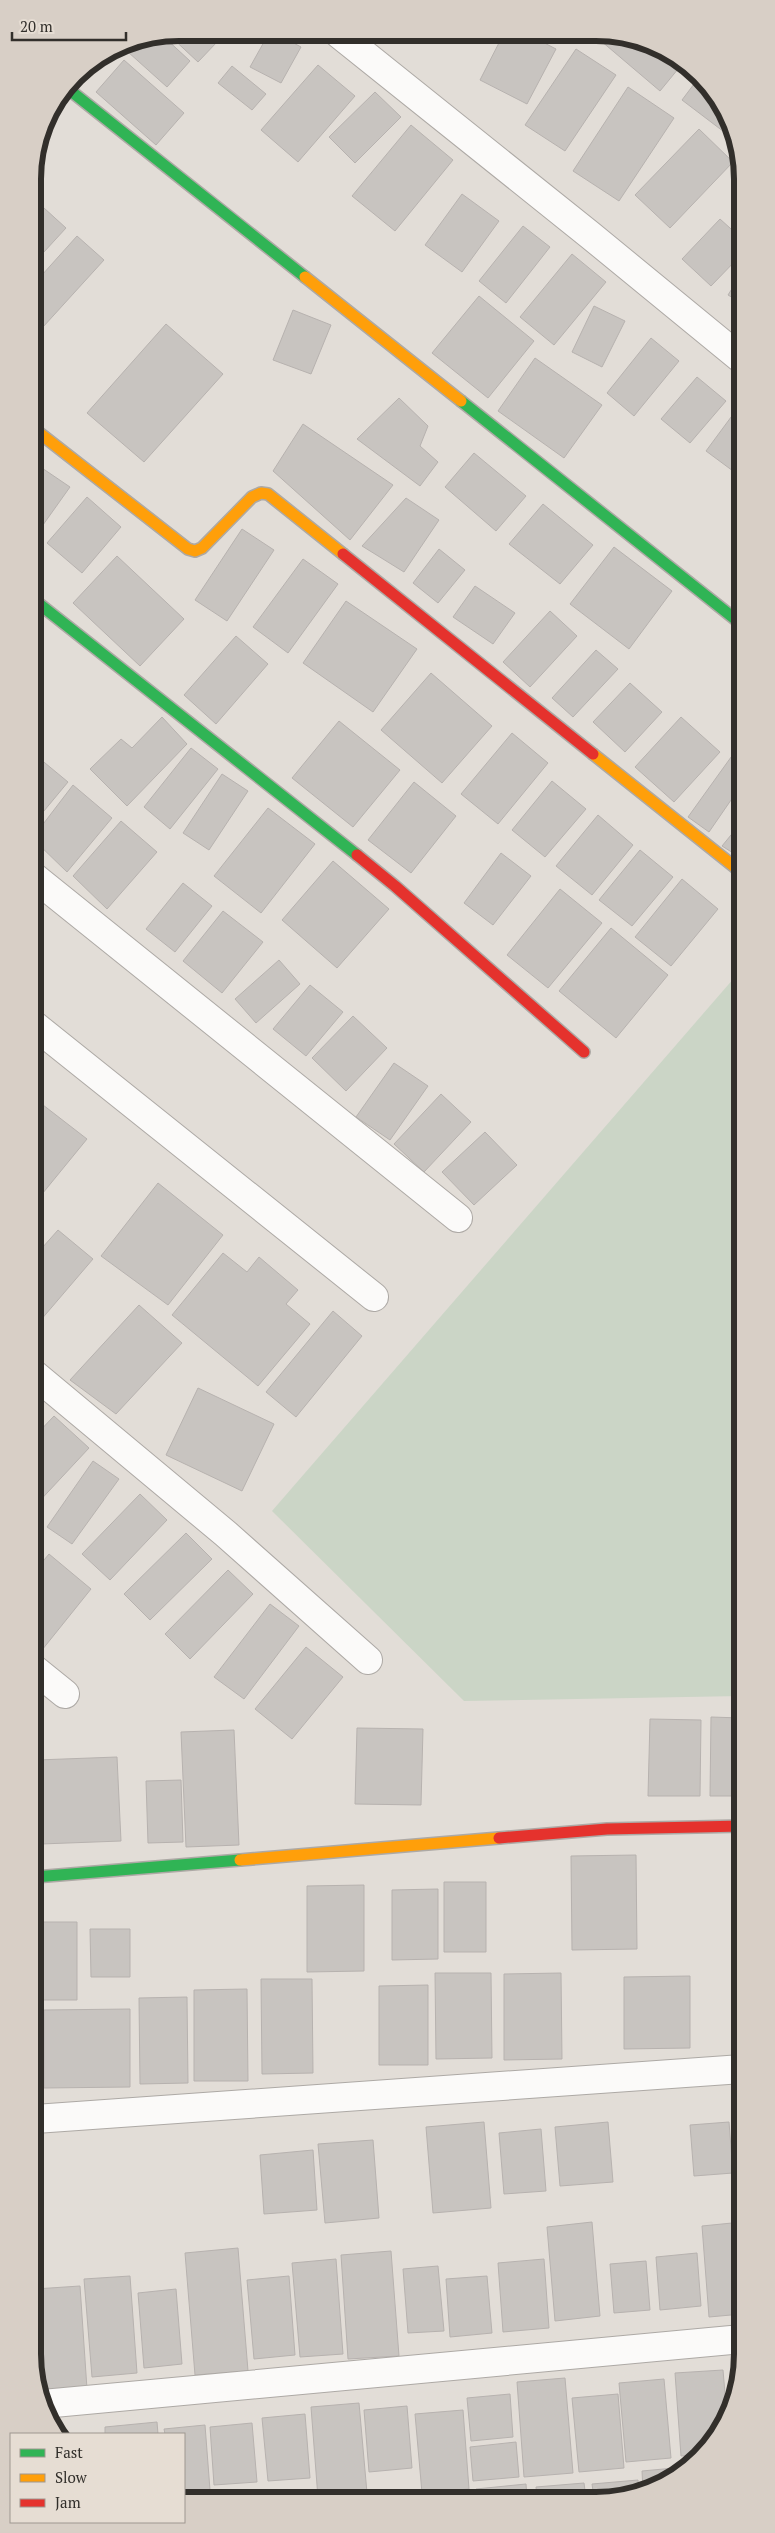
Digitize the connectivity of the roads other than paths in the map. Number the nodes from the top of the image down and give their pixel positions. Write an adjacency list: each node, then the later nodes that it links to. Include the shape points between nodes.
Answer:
1 (349, 41): 3 (street)
2 (73, 92): 6 (street)
3 (734, 353)
4 (42, 435): 7 (street, via 188,549 196,551 202,548 252,497 268,494)
5 (42, 606): 10 (street, via 395,886)
6 (734, 618)
7 (734, 867)
8 (42, 883): 11 (street)
9 (42, 1031): 12 (street)
10 (584, 1052)
11 (458, 1218)
12 (374, 1297)
13 (41, 1380): 14 (street, via 226,1534)
14 (368, 1660)
15 (41, 1675): 16 (street)
16 (66, 1694)
17 (733, 1826): 18 (street, via 607,1829)
18 (41, 1876)
19 (733, 2070): 20 (street)
20 (41, 2119)
21 (733, 2340): 22 (street)
22 (51, 2403)

